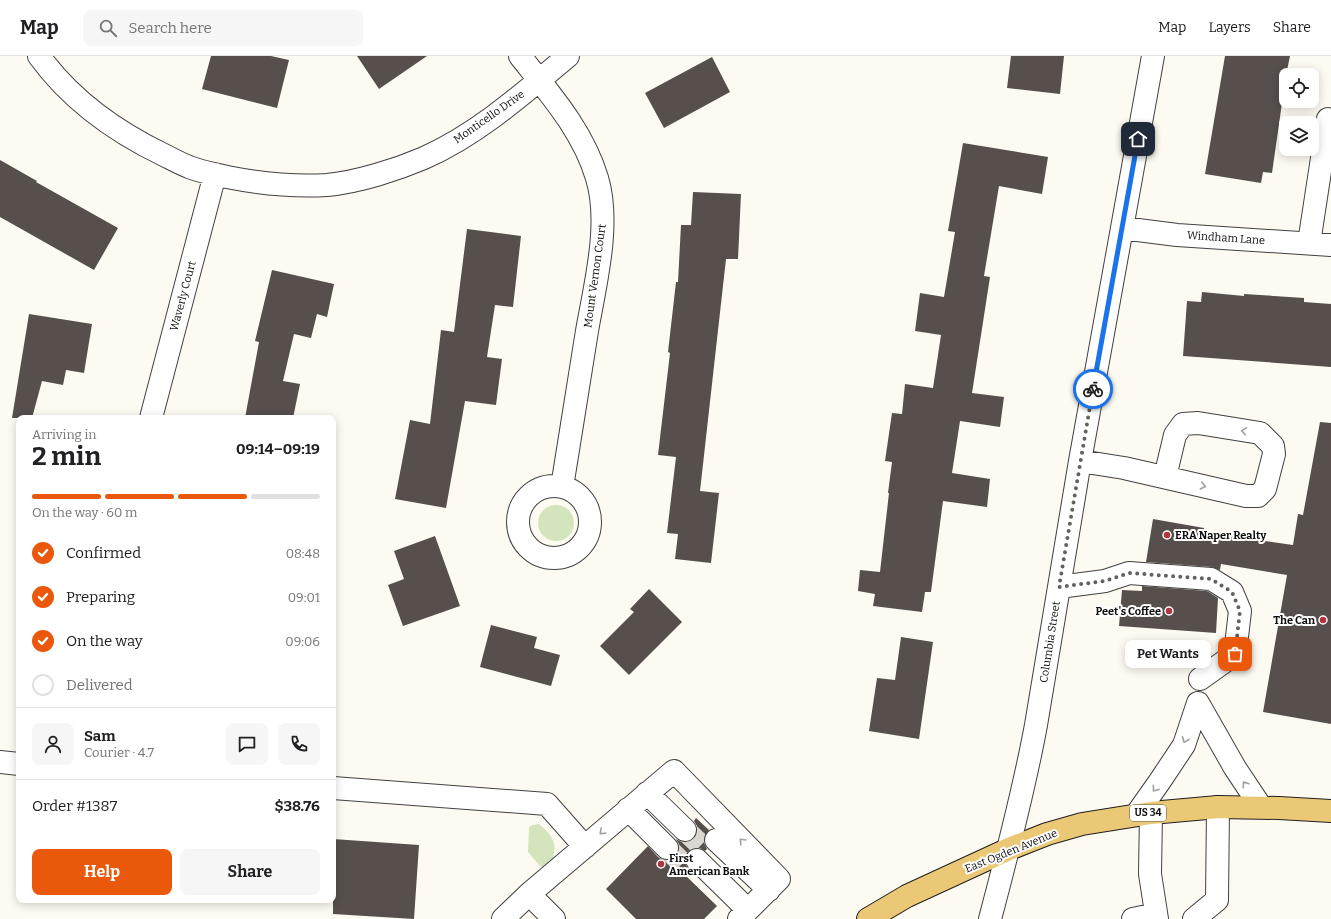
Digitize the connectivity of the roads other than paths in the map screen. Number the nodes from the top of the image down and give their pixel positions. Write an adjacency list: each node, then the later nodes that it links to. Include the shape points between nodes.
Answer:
1 (39, 56): 7 (street, Monticello Drive, via 68,90 104,120 144,146 189,167)
2 (520, 56): 5 (street, Mount Vernon Court)
3 (568, 56): 5 (street, Monticello Drive)
4 (1152, 56): 8 (street, Columbia Street)
5 (539, 80): 7 (street, Monticello Drive, via 458,140 397,169 364,178 306,185 268,184); 14 (street, Mount Vernon Court, via 567,116 590,157 598,179 602,202 603,223 596,277)
6 (1331, 120): 9 (street, via 1328,119)
7 (215, 174): 11 (street, Waverly Court)
8 (1122, 228): 9 (street, Windham Lane, via 1177,235); 12 (street, Columbia Street)
9 (1309, 243): 10 (street, Windham Lane)
10 (1331, 245)
11 (152, 415)
12 (1080, 461): 13 (street); 15 (street, Columbia Street)
13 (1165, 477): 13 (street, one-way to 13, via 1246,496 1258,496 1265,489 1274,454 1273,446 1260,433 1198,423 1183,424 1175,435)
14 (562, 487)
15 (1059, 587): 16 (street, via 1105,581 1129,573 1211,579 1232,592 1240,611 1235,654); 26 (street, Columbia Street, via 1036,725)
16 (1200, 679)
17 (0, 762): 18 (street)
18 (16, 764)
19 (336, 788): 25 (street, via 546,804)
20 (642, 797): 20 (street, via 680,834); 25 (street, one-way to 25); 28 (street, one-way to 20, via 779,879 674,771)
21 (1218, 807): 22 (main road, East Ogden Avenue / US 34); 24 (main road, East Ogden Avenue / US 34); 35 (street, via 1217,900)
22 (1261, 808): 23 (main road, East Ogden Avenue / US 34); 24 (street, one-way to 24, via 1198,703 1184,745 1160,781)
23 (1331, 811)
24 (1144, 814): 26 (main road, East Ogden Avenue / US 34, via 1082,824); 29 (street)
25 (585, 847): 27 (street)
26 (1009, 849): 32 (main road, East Ogden Avenue / US 34, via 907,896); 33 (street, Columbia Street)
27 (529, 894): 30 (street); 31 (street)
28 (750, 907): 28 (street, via 702,855)
29 (1156, 916): 34 (street)
30 (503, 919)
31 (554, 919)
32 (868, 919)
33 (990, 919)
34 (1133, 919)
35 (1194, 919)

